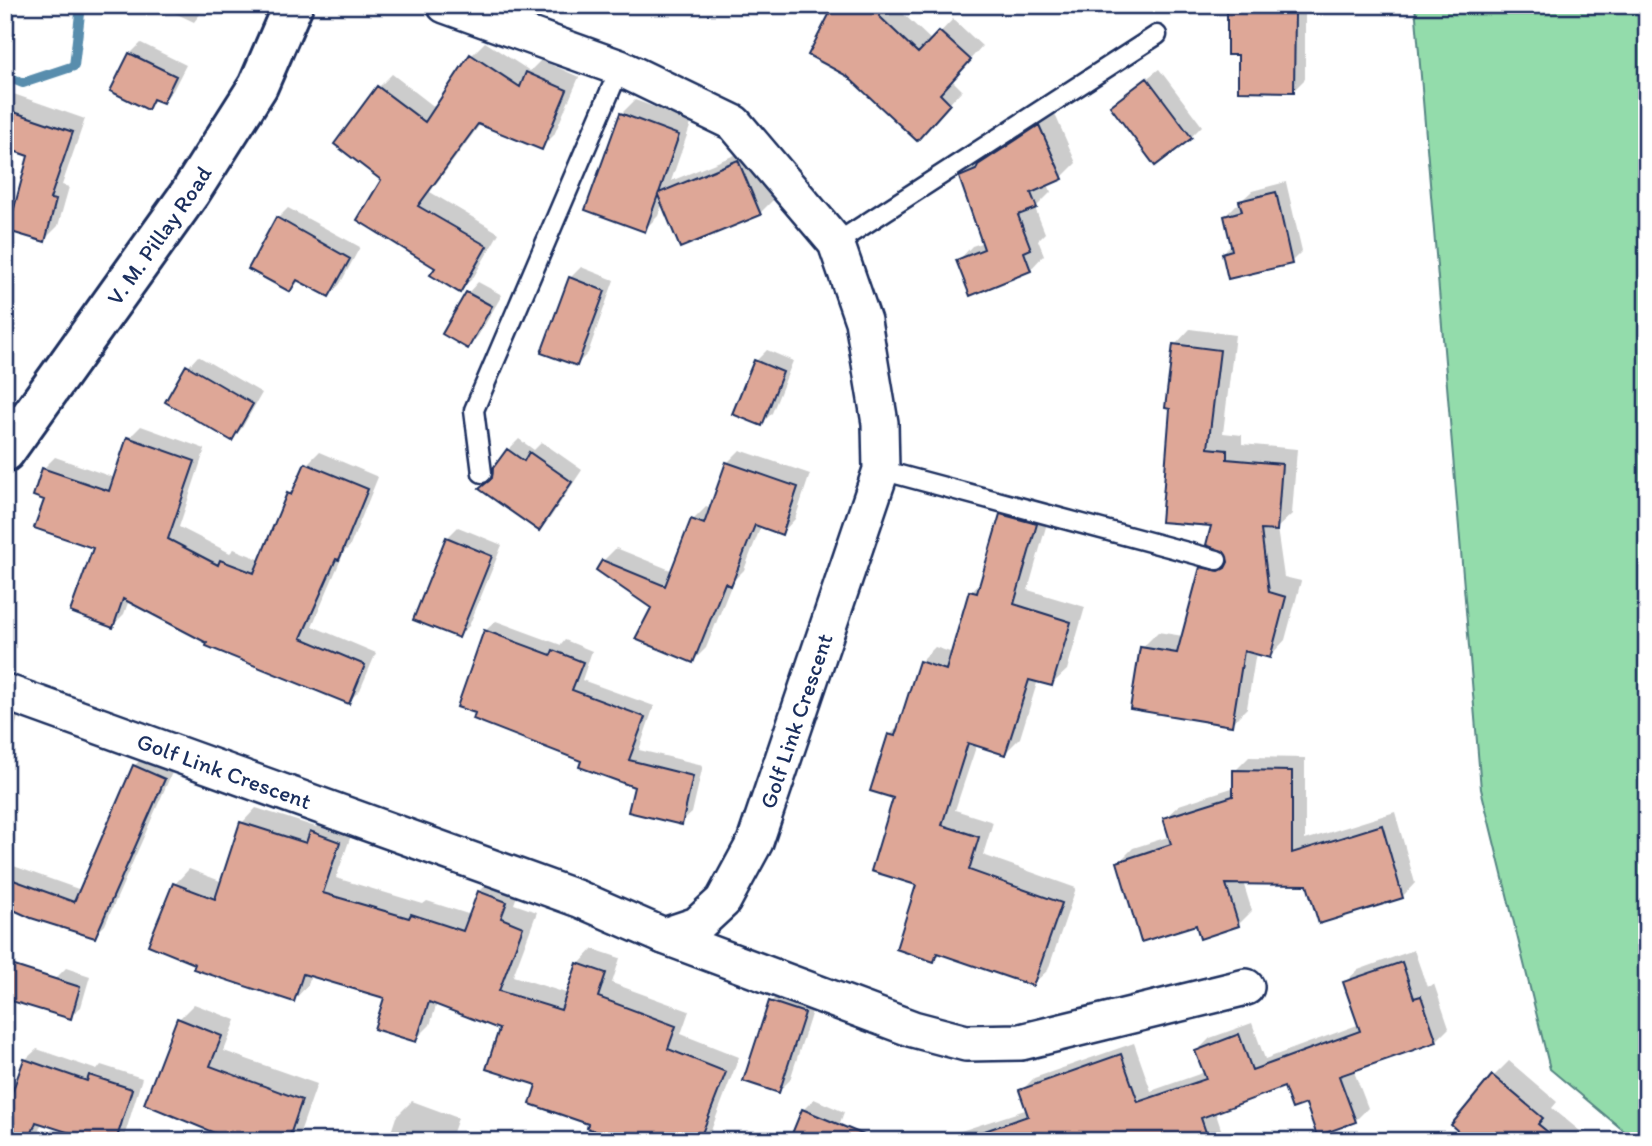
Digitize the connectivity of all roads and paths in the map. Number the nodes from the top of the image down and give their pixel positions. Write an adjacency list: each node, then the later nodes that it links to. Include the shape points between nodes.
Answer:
1 (293, 5): 6 (main road, V. M. Pillay Road, via 258,86 217,150)
2 (445, 5): 4 (street, Golf Link Crescent)
3 (1157, 35): 5 (lane)
4 (620, 68): 5 (street, Golf Link Crescent, via 734,123); 8 (lane, via 474,410)
5 (836, 243): 7 (street, Golf Link Crescent, via 863,321 880,423)
6 (5, 452)
7 (881, 470): 9 (lane); 11 (street, Golf Link Crescent, via 755,842 723,901 697,925)
8 (482, 473)
9 (1217, 560)
10 (5, 692): 11 (street, Golf Link Crescent, via 579,899)
11 (664, 936): 12 (street, via 966,1044 1021,1042)
12 (1246, 987)

